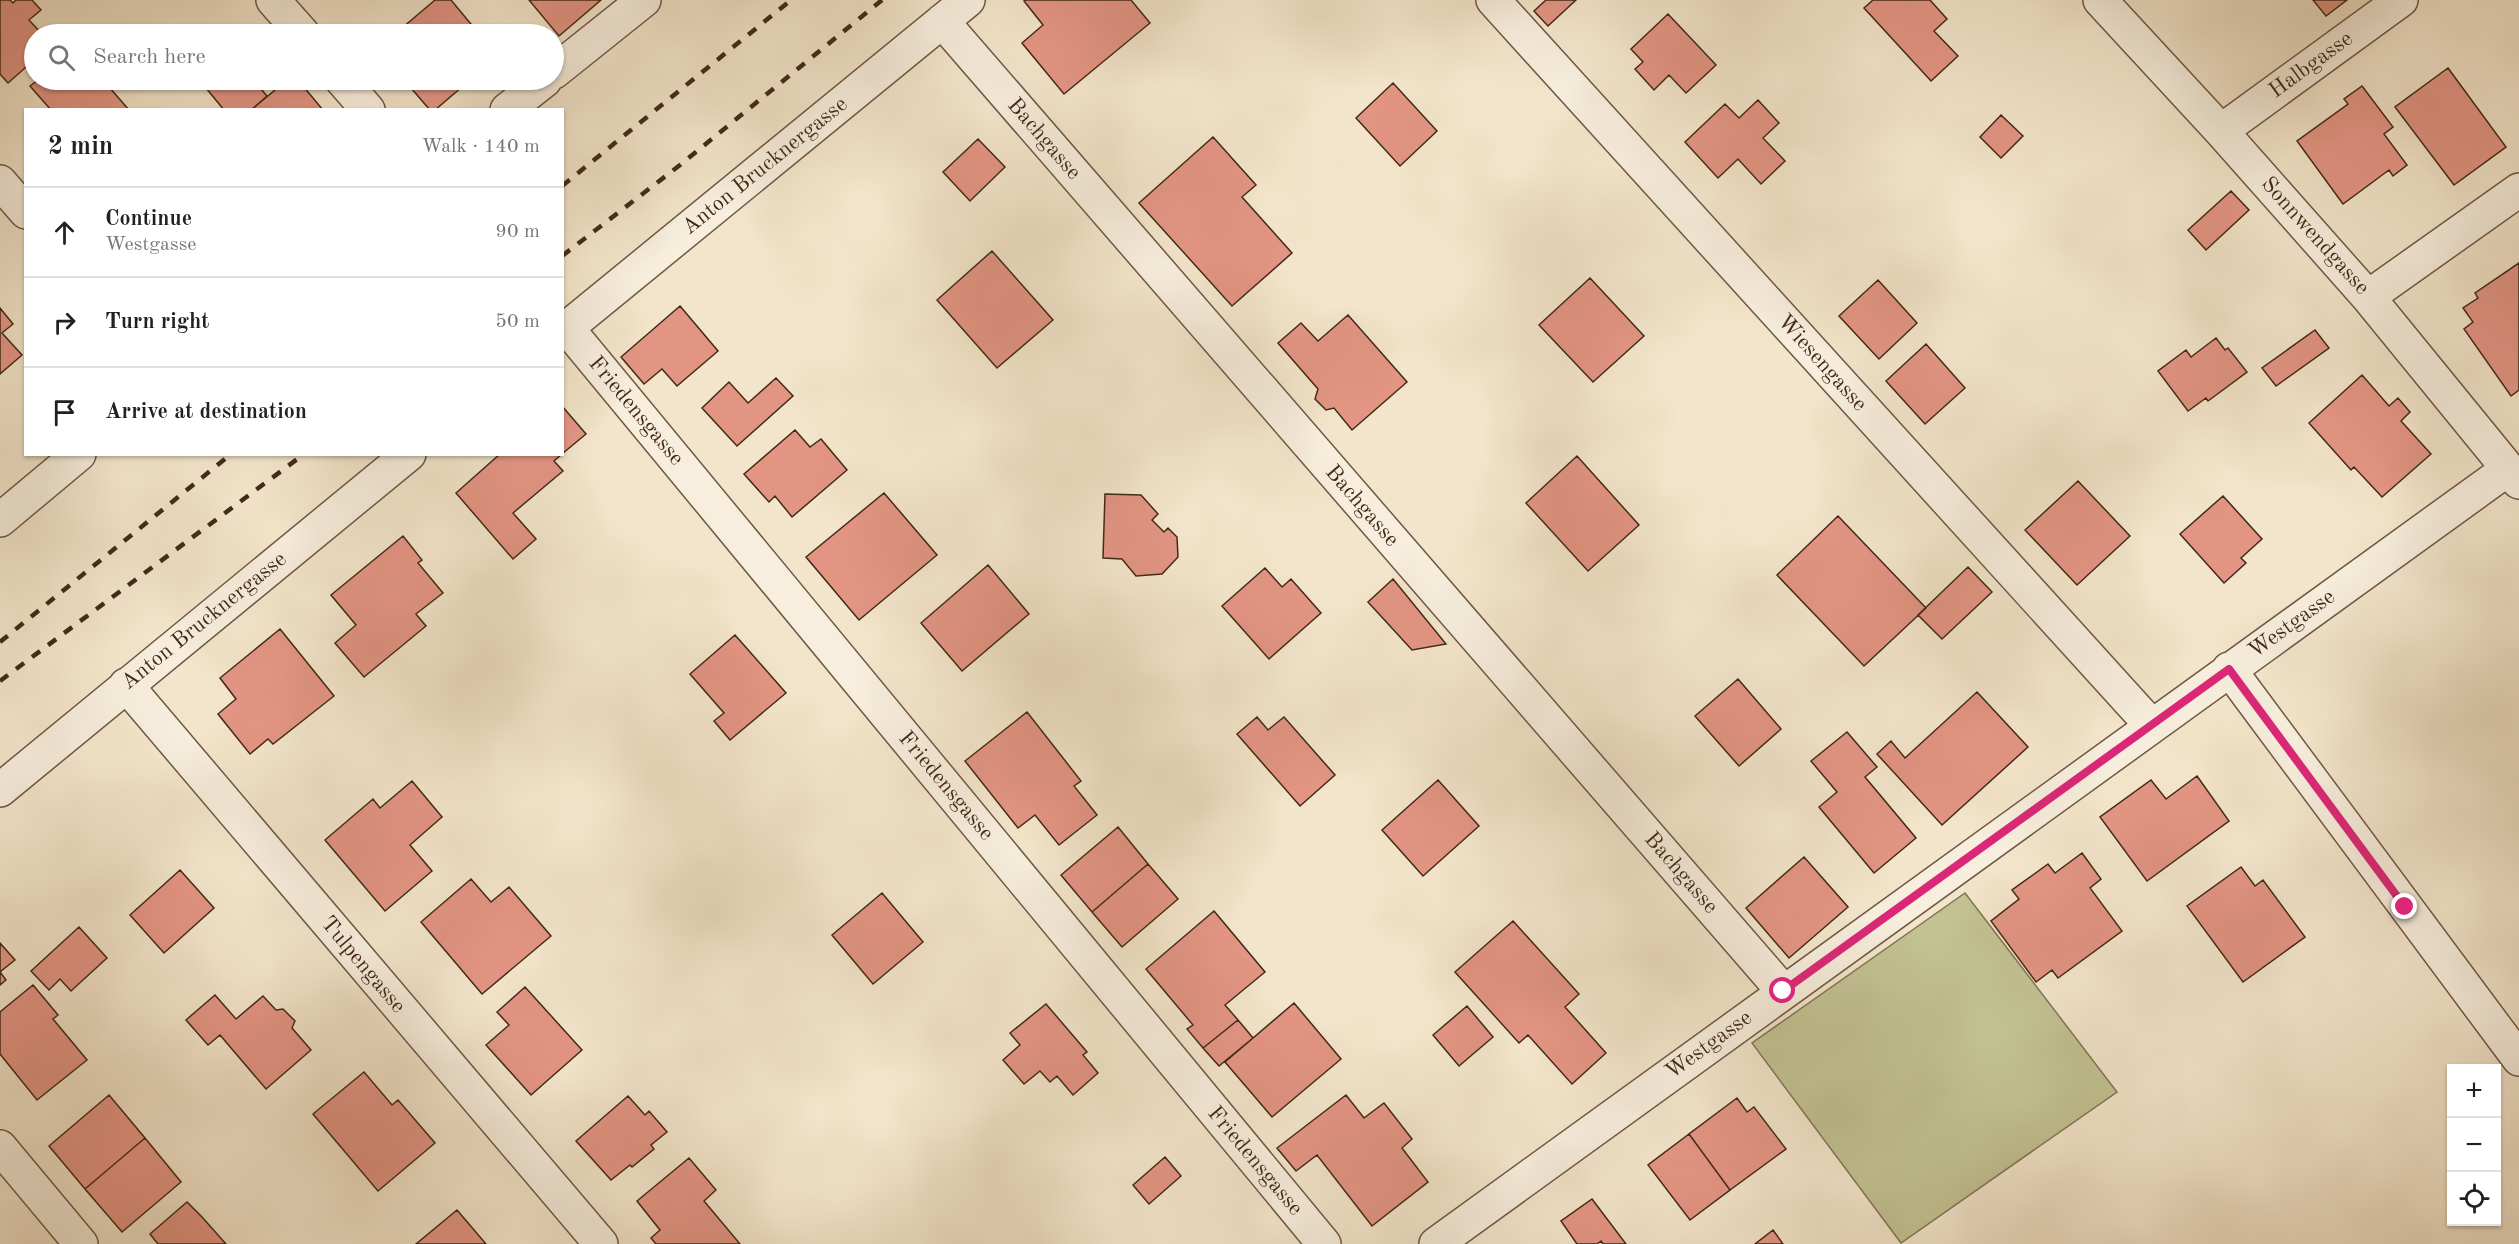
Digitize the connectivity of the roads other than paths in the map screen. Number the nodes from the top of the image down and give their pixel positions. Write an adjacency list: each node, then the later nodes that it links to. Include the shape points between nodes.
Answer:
1 (273, 0): 8 (street)
2 (644, 0): 9 (street)
3 (968, 0): 7 (street, Anton Brucknergasse)
4 (1493, 0): 26 (street, Wiesengasse)
5 (2100, 0): 14 (street, Sonnwendgasse)
6 (2401, 0): 14 (street, Halbgasse)
7 (942, 21): 19 (street, Anton Brucknergasse); 28 (street, Bachgasse)
8 (294, 24)
9 (564, 64)
10 (351, 90): 12 (street)
11 (532, 90): 13 (street)
12 (366, 108)
13 (509, 108)
14 (2221, 131): 18 (street, Sonnwendgasse)
15 (0, 182): 17 (street)
16 (2519, 190): 18 (street)
17 (24, 210)
18 (2368, 297): 22 (street, Sonnwendgasse)
19 (565, 330): 33 (street, Friedensgasse)
20 (77, 456): 23 (street)
21 (407, 456): 25 (street, Anton Brucknergasse)
22 (2513, 476): 24 (street, Westgasse)
23 (0, 520)
24 (2229, 669): 26 (street, Westgasse); 29 (street)
25 (126, 685): 27 (street, Anton Brucknergasse); 32 (street, Tulpengasse)
26 (2151, 725): 28 (street, Westgasse)
27 (0, 790)
28 (1783, 991): 34 (street, Westgasse)
29 (2519, 1059)
30 (0, 1147): 31 (street)
31 (81, 1244)
32 (601, 1244)
33 (1324, 1244)
34 (1436, 1244)

